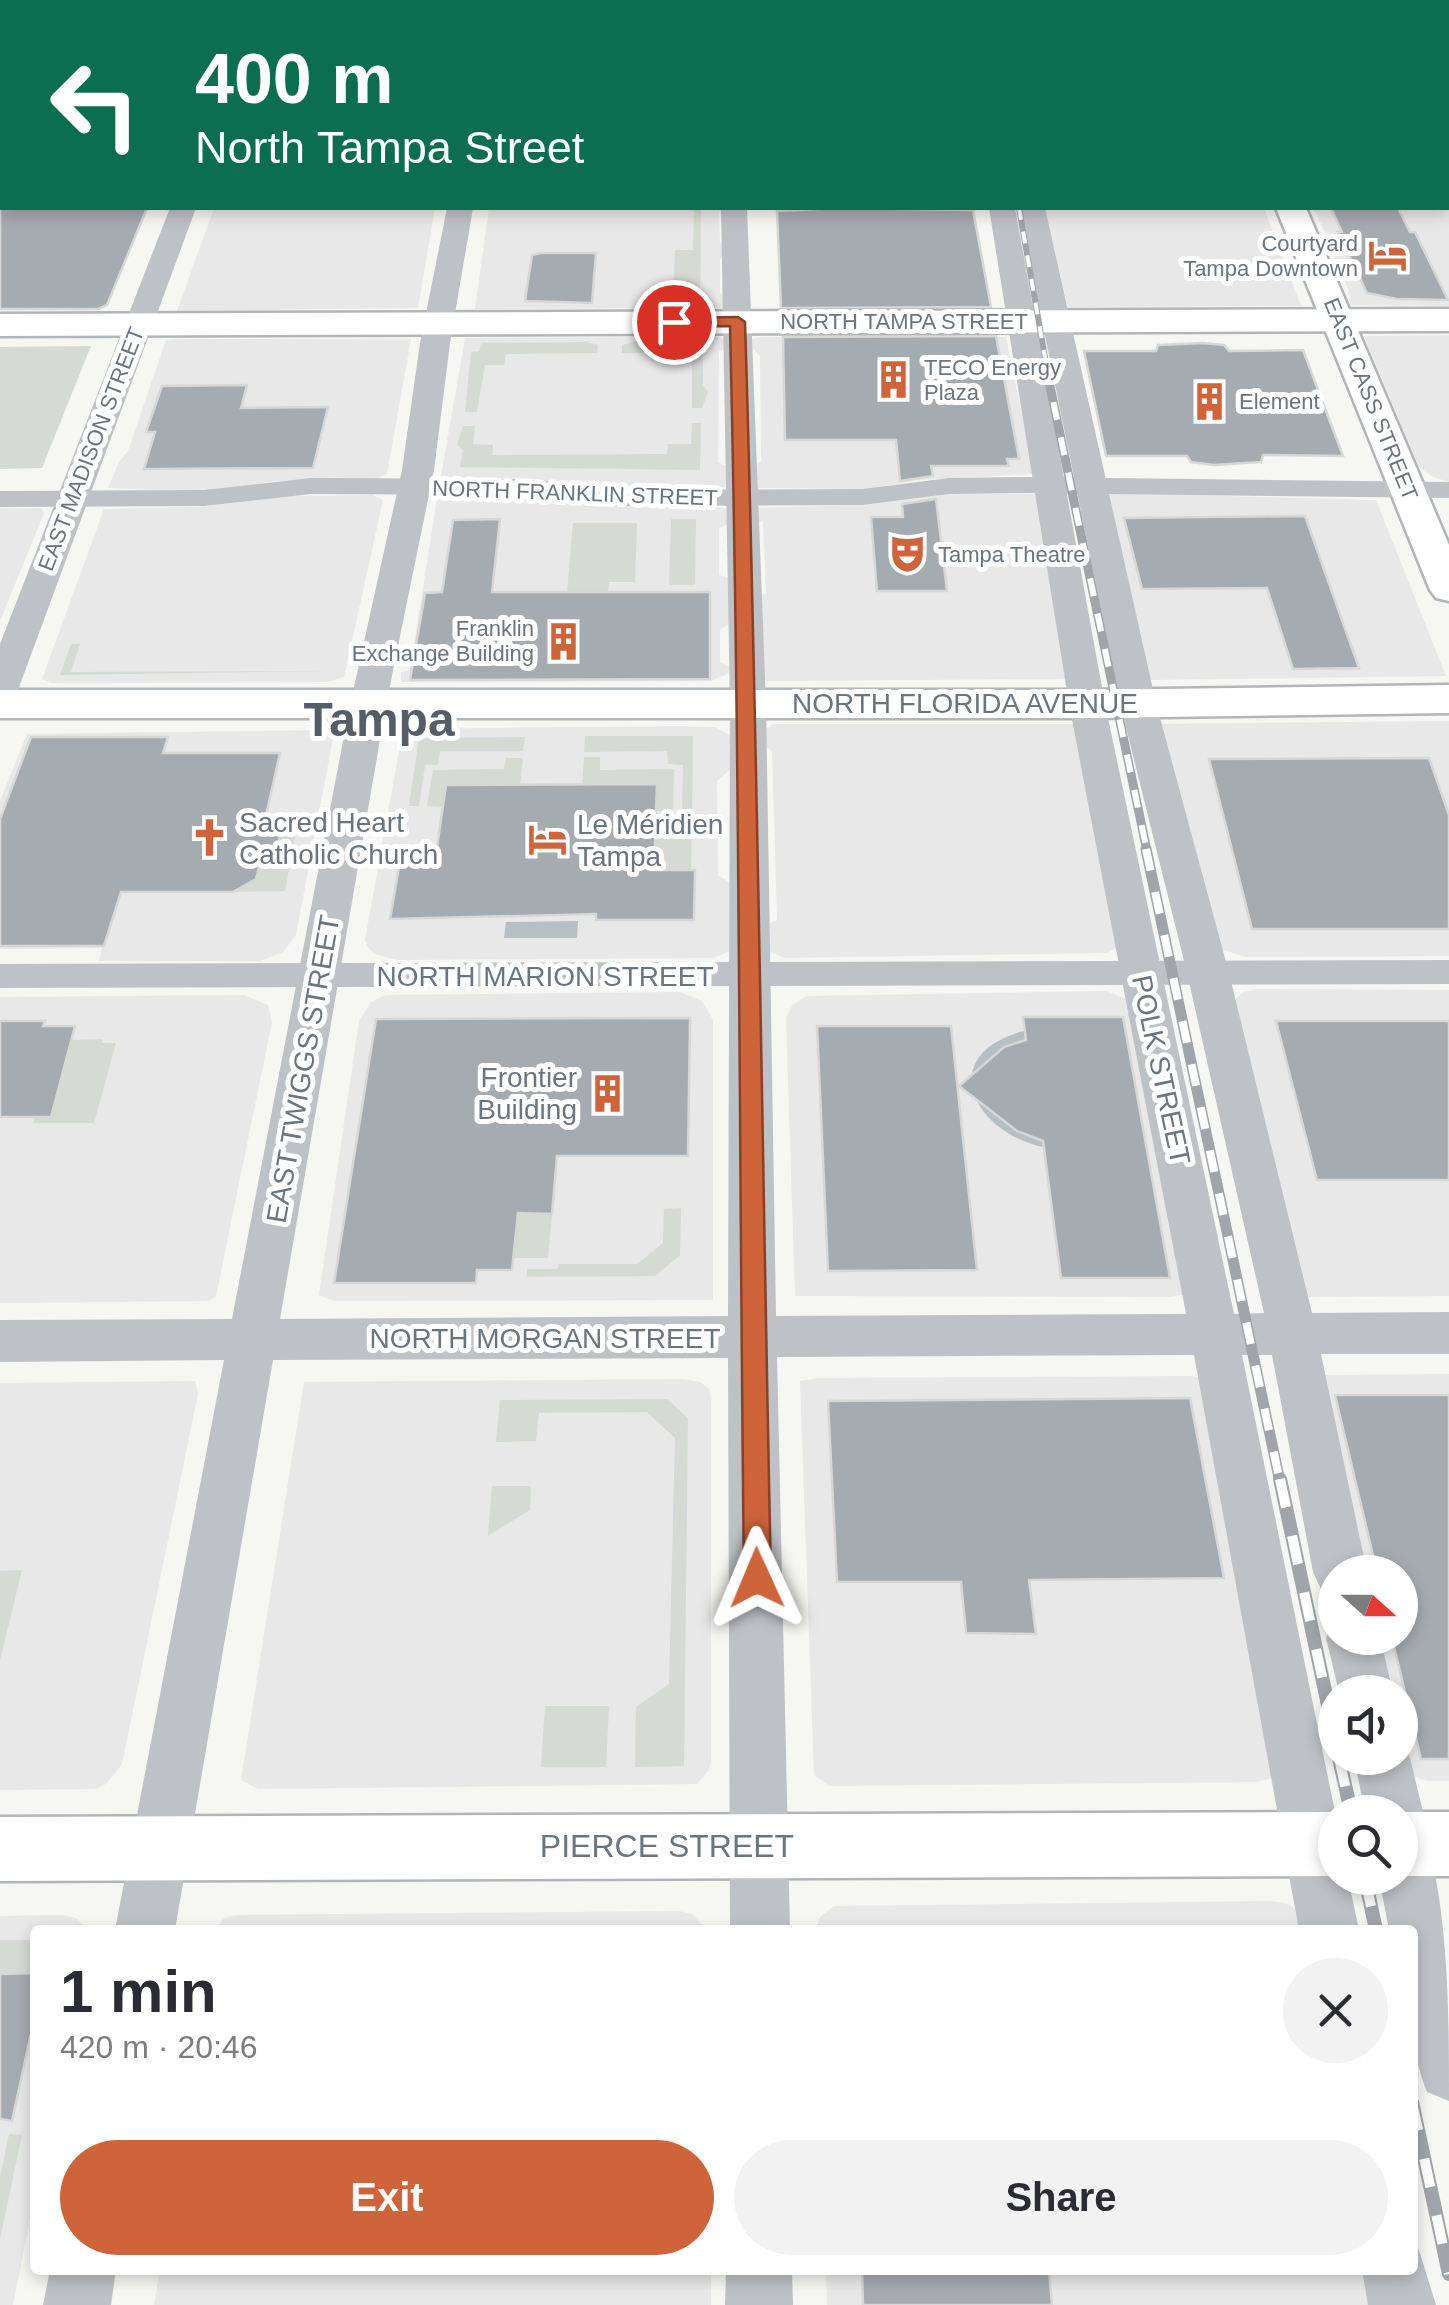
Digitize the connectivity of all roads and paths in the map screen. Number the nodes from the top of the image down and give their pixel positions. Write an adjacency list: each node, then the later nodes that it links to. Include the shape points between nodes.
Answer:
1 (181, 210): 13 (street, EAST MADISON STREET)
2 (460, 210): 11 (street, EAST TWIGGS STREET)
3 (734, 210): 10 (street)
4 (1003, 210): 9 (street, POLK STREET)
5 (1032, 210): 9 (street, POLK STREET)
6 (1293, 210): 7 (main road, EAST CASS STREET)
7 (1339, 320): 8 (main road, NORTH TAMPA STREET); 9 (main road, NORTH TAMPA STREET); 16 (main road, EAST CASS STREET)
8 (1449, 320)
9 (1037, 321): 10 (main road, NORTH TAMPA STREET); 14 (street, POLK STREET)
10 (738, 322): 11 (main road, NORTH TAMPA STREET); 19 (street)
11 (439, 324): 13 (main road, NORTH TAMPA STREET); 15 (street, EAST TWIGGS STREET)
12 (0, 325): 13 (main road, NORTH TAMPA STREET)
13 (138, 325): 18 (street, EAST MADISON STREET)
14 (1069, 485): 16 (street, NORTH FRANKLIN STREET); 19 (street, NORTH FRANKLIN STREET); 26 (street, POLK STREET); 27 (street, POLK STREET)
15 (414, 487): 18 (street, NORTH FRANKLIN STREET); 19 (street, NORTH FRANKLIN STREET); 28 (street, EAST TWIGGS STREET)
16 (1408, 490): 17 (street, NORTH FRANKLIN STREET); 21 (main road, EAST CASS STREET)
17 (1449, 490)
18 (72, 498): 20 (street, NORTH FRANKLIN STREET); 22 (street, EAST MADISON STREET)
19 (742, 498): 25 (street)
20 (0, 499)
21 (1449, 590)
22 (0, 690)
23 (1449, 699): 27 (main road, NORTH FLORIDA AVENUE)
24 (0, 704): 28 (main road, NORTH FLORIDA AVENUE)
25 (748, 704): 26 (main road, NORTH FLORIDA AVENUE); 28 (main road, NORTH FLORIDA AVENUE); 32 (street)
26 (1087, 704): 27 (main road, NORTH FLORIDA AVENUE); 31 (street, POLK STREET)
27 (1138, 704): 30 (street, POLK STREET)
28 (368, 705): 34 (street, EAST TWIGGS STREET)
29 (1449, 972): 30 (street, NORTH MARION STREET)
30 (1208, 973): 31 (street, NORTH MARION STREET); 35 (street, POLK STREET)
31 (1141, 974): 32 (street, NORTH MARION STREET); 36 (street, POLK STREET)
32 (750, 975): 34 (street, NORTH MARION STREET); 38 (street)
33 (0, 976): 34 (street, NORTH MARION STREET)
34 (320, 977): 39 (street, EAST TWIGGS STREET)
35 (1292, 1332): 36 (street, NORTH MORGAN STREET); 37 (street, NORTH MORGAN STREET); 41 (street, POLK STREET)
36 (1214, 1333): 38 (street, NORTH MORGAN STREET); 42 (street, POLK STREET)
37 (1449, 1333)
38 (755, 1338): 39 (street, NORTH MORGAN STREET); 46 (street)
39 (253, 1339): 40 (street, NORTH MORGAN STREET); 47 (street, EAST TWIGGS STREET)
40 (0, 1341)
41 (1337, 1555)
42 (1318, 1816)
43 (1418, 1843): 45 (main road)
44 (1318, 1844): 46 (main road, PIERCE STREET)
45 (1449, 1844)
46 (760, 1846): 47 (main road, PIERCE STREET); 52 (street)
47 (159, 1848): 48 (main road, PIERCE STREET); 51 (street, EAST TWIGGS STREET)
48 (0, 1850)
49 (1327, 1895): 53 (street, POLK STREET)
50 (1411, 1895): 54 (street)
51 (147, 1925)
52 (760, 1925)
53 (1329, 1925)
54 (1418, 1925)
55 (1418, 1926): 56 (street)
56 (1449, 2070)
57 (82, 2275): 60 (street)
58 (760, 2275): 61 (street)
59 (1396, 2275): 62 (street)
60 (77, 2305)
61 (760, 2305)
62 (1402, 2305)

